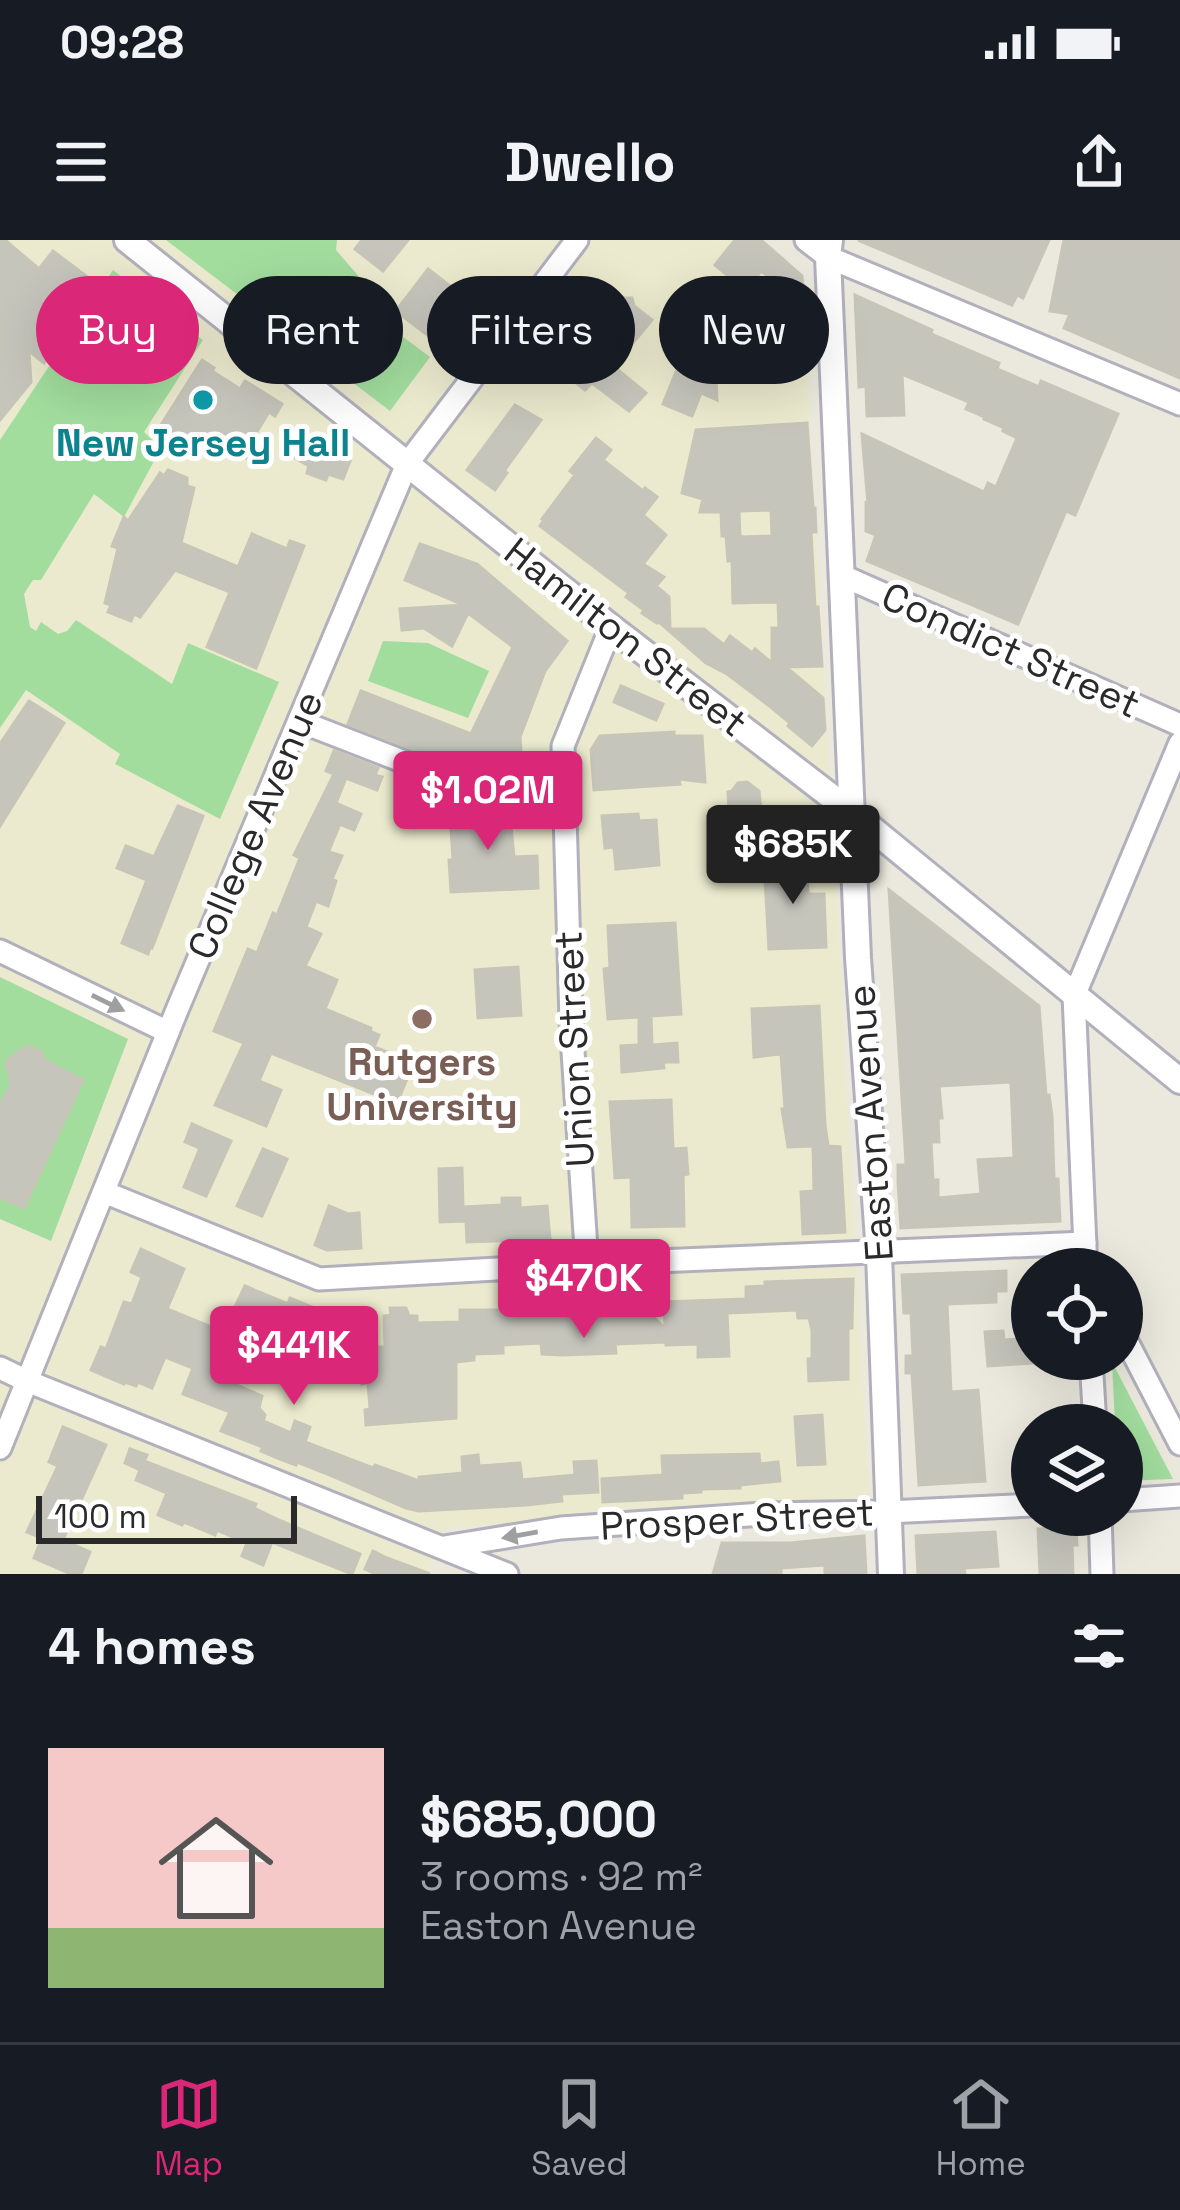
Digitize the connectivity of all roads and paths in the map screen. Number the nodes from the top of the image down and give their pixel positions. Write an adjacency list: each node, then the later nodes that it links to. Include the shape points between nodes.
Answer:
1 (127, 240): 6 (street, Hamilton Street)
2 (577, 240): 6 (street, College Avenue)
3 (806, 240): 4 (street)
4 (829, 249): 5 (street); 7 (street, Easton Avenue)
5 (1180, 404)
6 (407, 464): 8 (street, Hamilton Street); 9 (street, College Avenue)
7 (843, 575): 10 (street, Condict Street); 13 (street, Easton Avenue)
8 (611, 627): 12 (street, Union Street, via 563,746); 13 (street, Hamilton Street)
9 (299, 721): 12 (street, via 464,785); 16 (street, College Avenue)
10 (1180, 725)
11 (1180, 743): 15 (street)
12 (562, 776): 22 (street, Union Street)
13 (854, 814): 15 (street, Hamilton Street); 20 (street, Easton Avenue)
14 (0, 951): 16 (street, one-way to 16)
15 (1074, 996): 17 (street, Hamilton Street); 19 (street)
16 (168, 1032): 18 (street, College Avenue)
17 (1180, 1081)
18 (104, 1192): 22 (street, via 319,1280); 25 (street, College Avenue)
19 (1086, 1248)
20 (879, 1254): 21 (street); 22 (street); 31 (street, Easton Avenue)
21 (1011, 1258)
22 (586, 1264)
23 (0, 1368): 25 (street)
24 (1143, 1373): 26 (street)
25 (27, 1381): 27 (street, College Avenue); 33 (street)
26 (1180, 1444)
27 (0, 1448)
28 (1180, 1496): 29 (street)
29 (1143, 1499)
30 (1011, 1506): 31 (street, Prosper Street)
31 (888, 1512): 33 (street, Prosper Street, one-way to 33, via 561,1528); 35 (street, Easton Avenue)
32 (1101, 1536): 36 (street)
33 (450, 1558): 34 (street)
34 (507, 1574)
35 (891, 1574)
36 (1102, 1574)

